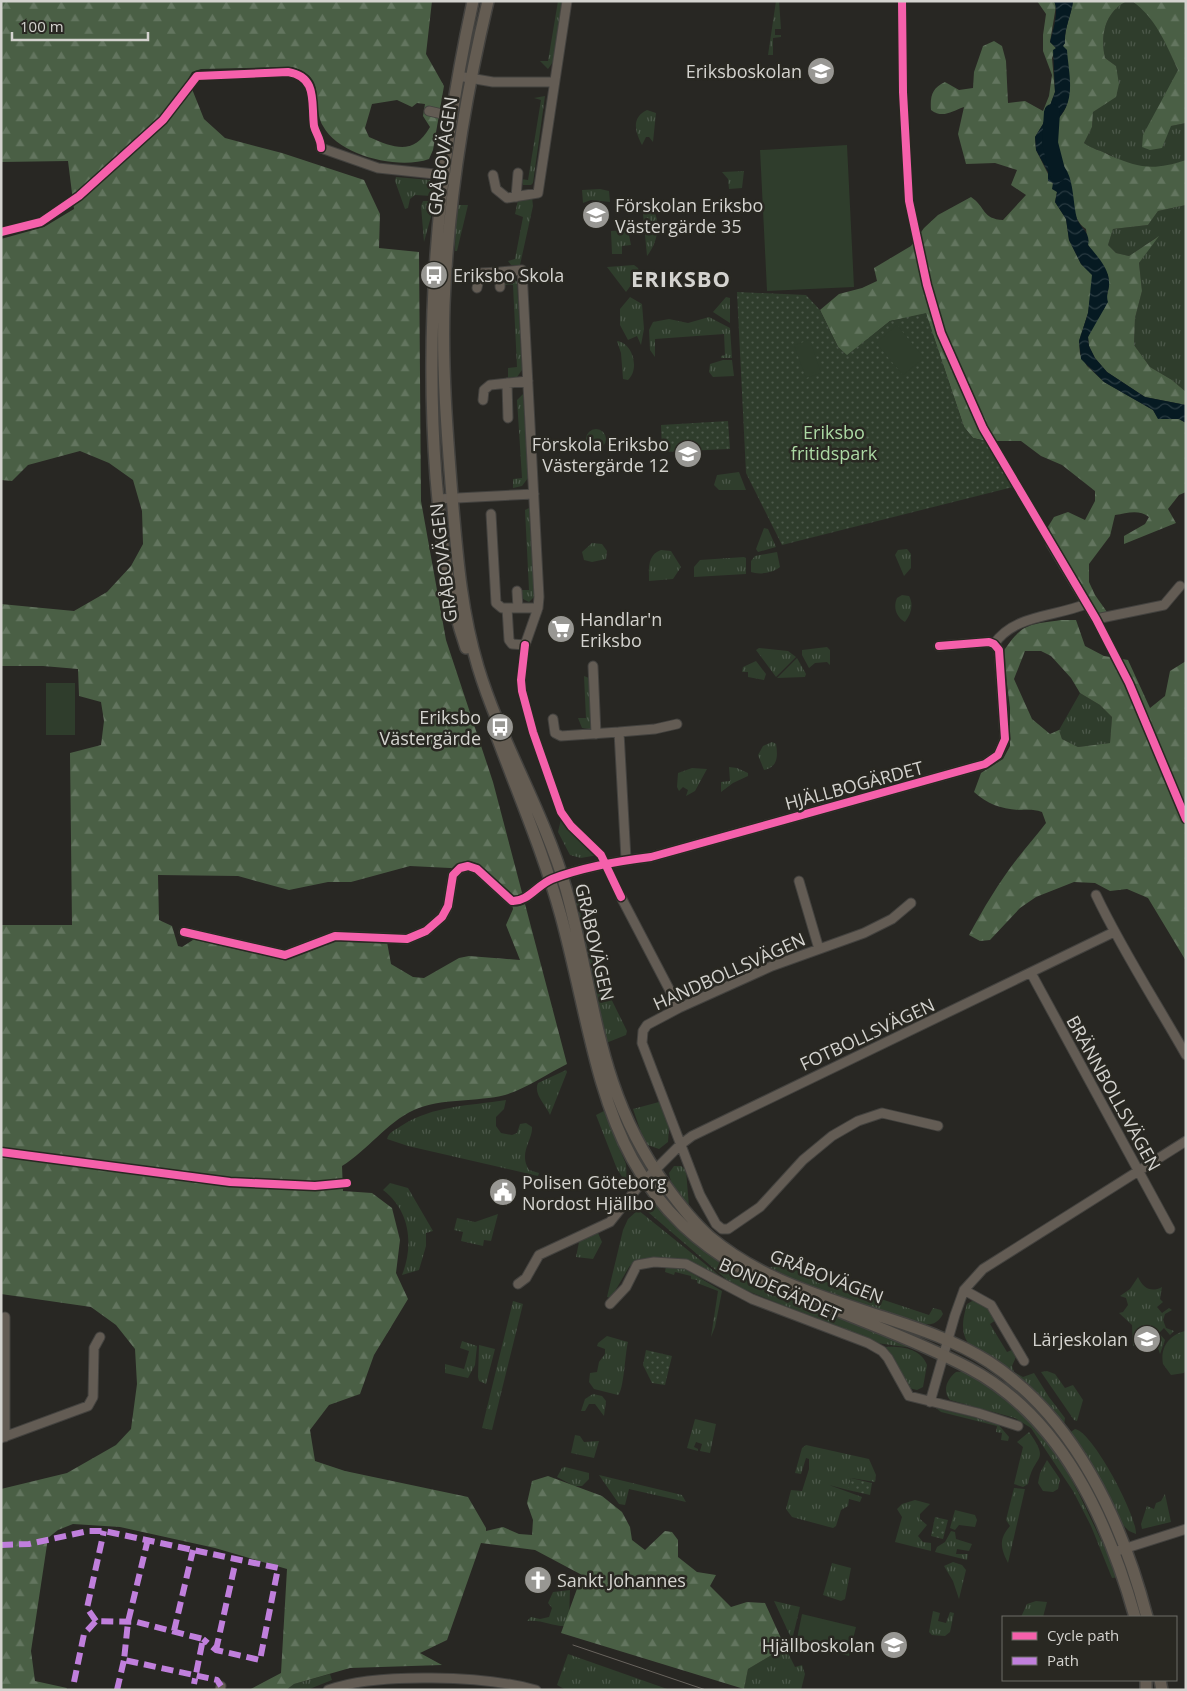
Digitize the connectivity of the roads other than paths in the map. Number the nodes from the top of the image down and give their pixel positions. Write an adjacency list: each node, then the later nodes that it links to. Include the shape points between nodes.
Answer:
1 (473, 1): 4 (main road, GRÅBOVÄGEN)
2 (488, 1): 5 (main road, GRÅBOVÄGEN)
3 (567, 1): 6 (street)
4 (458, 76): 5 (street); 8 (main road, GRÅBOVÄGEN)
5 (471, 78): 6 (street, via 493,82); 13 (main road, GRÅBOVÄGEN)
6 (554, 82): 14 (street, via 538,193)
7 (429, 111): 8 (street)
8 (451, 116): 11 (main road, GRÅBOVÄGEN)
9 (321, 148): 11 (street, via 378,168)
10 (518, 173): 14 (street)
11 (444, 175): 13 (street); 24 (main road, GRÅBOVÄGEN, via 434,274 431,362)
12 (493, 175): 14 (street, via 496,189 507,198)
13 (454, 183): 23 (main road, GRÅBOVÄGEN, via 444,308 446,431)
14 (516, 197)
15 (500, 272): 16 (street); 17 (street, via 480,273); 18 (street, via 522,270)
16 (500, 287)
17 (477, 288)
18 (528, 381): 19 (street); 22 (street)
19 (507, 383): 20 (street, via 490,385 484,390); 21 (street)
20 (483, 400)
21 (508, 418)
22 (534, 494): 23 (street); 32 (street)
23 (452, 498): 24 (street); 41 (main road, GRÅBOVÄGEN, via 462,594 479,670)
24 (438, 499): 42 (main road, GRÅBOVÄGEN, via 443,549 457,619)
25 (490, 514): 30 (street, via 496,603)
26 (1051, 544): 29 (street)
27 (1180, 586): 29 (street, via 1164,605 1110,617 1096,619)
28 (517, 591): 31 (street)
29 (1086, 604): 33 (street, via 1025,620 1004,631)
30 (507, 608): 31 (street); 32 (street, via 509,640 512,644 525,645)
31 (518, 608): 32 (street)
32 (538, 608)
33 (994, 644): 34 (street); 40 (street, HJÄLLBOGÄRDET, via 1000,650 1006,731 1002,748 993,760 650,857)
34 (939, 646)
35 (593, 666): 39 (street)
36 (552, 720): 39 (street, via 555,733 561,736)
37 (677, 724): 38 (street, via 655,730)
38 (619, 732): 39 (street); 40 (street)
39 (596, 734)
40 (626, 859): 41 (street, HJÄLLBOGÄRDET)
41 (562, 876): 42 (street, HJÄLLBOGÄRDET); 56 (main road, GRÅBOVÄGEN, via 608,1072 629,1126)
42 (550, 880): 47 (street, HJÄLLBOGÄRDET, via 522,900 512,901 477,869 460,868 453,875 448,906 442,917 426,931 407,939 335,936 285,955); 58 (main road, GRÅBOVÄGEN, via 605,1099 629,1155)
43 (799, 881): 49 (street)
44 (1096, 895): 48 (street)
45 (622, 897): 51 (street)
46 (911, 903): 49 (street, HANDBOLLSVÄGEN, via 892,919)
47 (184, 932)
48 (1114, 932): 50 (street, FOTBOLLSVÄGEN); 52 (street)
49 (819, 949): 51 (street, HANDBOLLSVÄGEN, via 772,966)
50 (1031, 973): 55 (street, FOTBOLLSVÄGEN, via 759,1103); 57 (street, BRÄNNBOLLSVÄGEN)
51 (679, 1008): 55 (street, HANDBOLLSVÄGEN, via 647,1025 641,1036 644,1052)
52 (1186, 1055)
53 (938, 1126): 55 (street, HANDBOLLSVÄGEN, via 882,1113 858,1121 832,1136 803,1160 760,1207 728,1229 716,1224 708,1210)
54 (1186, 1142): 57 (street)
55 (680, 1145): 56 (street, FOTBOLLSVÄGEN)
56 (655, 1170): 58 (street, FOTBOLLSVÄGEN); 65 (main road, GRÅBOVÄGEN, via 694,1222 760,1270 811,1293)
57 (1138, 1170): 59 (street, BRÄNNBOLLSVÄGEN); 61 (street, via 983,1269)
58 (645, 1181): 60 (street, FOTBOLLSVÄGEN, via 610,1222 539,1255 526,1278); 66 (main road, GRÅBOVÄGEN, via 676,1219 717,1253 746,1270 774,1285)
59 (1170, 1229)
60 (518, 1284)
61 (964, 1290): 65 (street); 67 (street, via 991,1305)
62 (610, 1304): 68 (street, BONDEGÄRDET, via 626,1288 637,1265 679,1262 730,1289 882,1351 909,1396)
63 (5, 1317): 70 (street)
64 (100, 1337): 70 (street, via 94,1348 93,1396 88,1406)
65 (948, 1340): 66 (street); 72 (main road, GRÅBOVÄGEN, via 992,1364 1033,1398 1086,1467)
66 (944, 1356): 68 (street); 73 (main road, GRÅBOVÄGEN, via 998,1386 1053,1440 1084,1487)
67 (1024, 1360)
68 (930, 1402): 69 (street, BONDEGÄRDET)
69 (1018, 1426)
70 (3, 1438)
71 (1186, 1529): 72 (street)
72 (1126, 1548): 73 (street); 75 (main road, GRÅBOVÄGEN)
73 (1114, 1552): 74 (main road, GRÅBOVÄGEN)
74 (1135, 1616)
75 (1147, 1616)
76 (451, 1680): 77 (street, via 386,1679); 78 (street); 79 (street, via 507,1682)
77 (328, 1690)
78 (450, 1690)
79 (536, 1690)

